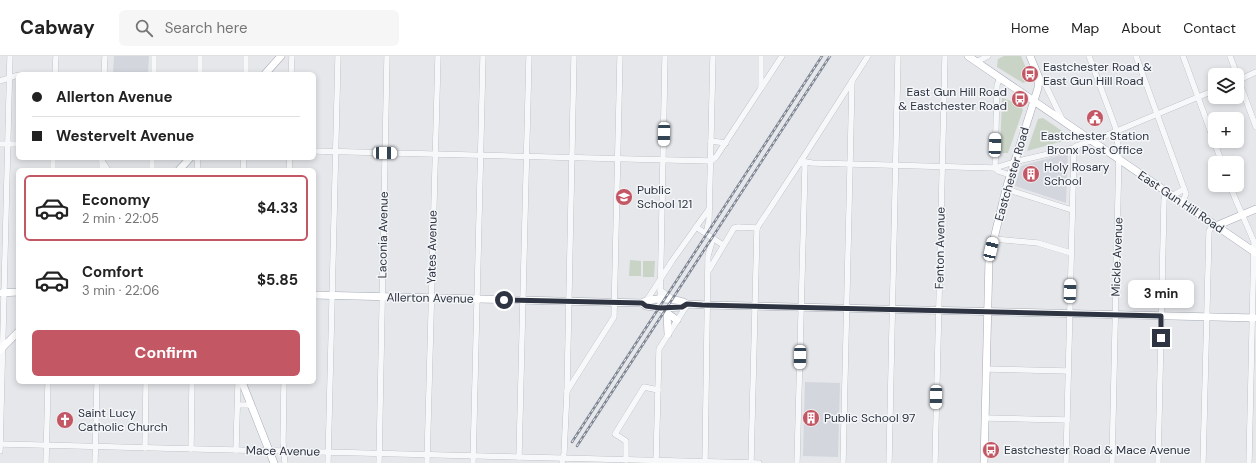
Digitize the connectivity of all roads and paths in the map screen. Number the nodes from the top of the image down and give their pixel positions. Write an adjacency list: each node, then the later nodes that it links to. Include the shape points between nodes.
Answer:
1 (10, 56): 44 (street)
2 (56, 56): 34 (street)
3 (105, 56): 35 (street)
4 (154, 56): 36 (street)
5 (200, 56): 37 (street)
6 (246, 56): 38 (street)
7 (281, 56): 39 (main road)
8 (292, 56): 40 (street)
9 (338, 56): 66 (street)
10 (387, 56): 67 (street, Laconia Avenue)
11 (438, 56): 68 (street, Yates Avenue)
12 (483, 56): 69 (street)
13 (529, 56): 70 (street)
14 (574, 56): 72 (street)
15 (620, 56): 73 (street)
16 (665, 56): 75 (street)
17 (713, 56): 59 (street)
18 (761, 56): 31 (street)
19 (782, 56): 33 (street)
20 (868, 56): 48 (street)
21 (898, 56): 81 (street)
22 (945, 56): 82 (street, Fenton Avenue)
23 (968, 56): 30 (main road, East Gun Hill Road)
24 (988, 56): 30 (street)
25 (1030, 56): 46 (main road)
26 (1089, 56): 57 (street, Mickle Avenue)
27 (1136, 56): 54 (street)
28 (1183, 56): 52 (street)
29 (1230, 56): 32 (street)
30 (976, 62): 45 (main road, East Gun Hill Road)
31 (761, 66): 33 (street); 49 (street)
32 (1234, 68)
33 (773, 69): 49 (street)
34 (55, 72)
35 (104, 72)
36 (154, 72)
37 (200, 72)
38 (246, 72)
39 (266, 72)
40 (291, 72)
41 (1256, 72): 43 (street)
42 (16, 75): 44 (street)
43 (1244, 76)
44 (9, 77): 47 (street); 62 (street)
45 (1000, 78): 53 (main road, East Gun Hill Road); 84 (street, via 997,85)
46 (1039, 78): 53 (main road, Eastchester Road); 55 (street, via 1046,86)
47 (0, 81)
48 (852, 81): 78 (street); 80 (street)
49 (761, 87): 60 (street)
50 (1208, 93): 52 (street)
51 (1244, 96): 56 (street)
52 (1198, 97): 54 (street); 71 (street)
53 (1034, 102): 55 (main road, East Gun Hill Road); 79 (main road, Eastchester Road)
54 (1157, 114): 57 (street); 87 (street)
55 (1063, 121): 58 (main road, East Gun Hill Road)
56 (1256, 127)
57 (1116, 131): 58 (street); 76 (street, Mickle Avenue)
58 (1092, 141): 64 (street); 76 (main road, East Gun Hill Road)
59 (711, 142): 60 (street); 77 (street)
60 (726, 143): 77 (street)
61 (0, 144): 62 (street)
62 (7, 144): 63 (street); 111 (street)
63 (16, 144)
64 (1074, 148): 79 (street); 94 (street)
65 (316, 151): 66 (street)
66 (336, 152): 67 (street); 113 (street)
67 (385, 153): 68 (street); 114 (street, Laconia Avenue)
68 (434, 154): 69 (street); 115 (street, Yates Avenue)
69 (480, 155): 70 (street); 116 (street)
70 (526, 156): 72 (street); 117 (street)
71 (1219, 156)
72 (572, 158): 73 (street); 120 (street)
73 (618, 159): 75 (street); 122 (street)
74 (188, 160): 83 (main road)
75 (663, 160): 77 (street); 105 (street)
76 (1119, 160): 88 (main road, East Gun Hill Road); 134 (street, Mickle Avenue)
77 (711, 161): 92 (street)
78 (801, 161): 80 (street); 98 (street); 126 (street, via 805,169)
79 (1014, 162): 84 (street); 85 (main road, Eastchester Road)
80 (850, 164): 81 (street); 128 (street)
81 (896, 165): 82 (street); 129 (street)
82 (942, 167): 84 (street); 130 (street, Fenton Avenue)
83 (181, 168)
84 (995, 168): 85 (street)
85 (1010, 175): 86 (main road, Eastchester Road)
86 (1006, 189): 94 (street); 101 (main road, Eastchester Road)
87 (1184, 189): 90 (street); 91 (street, via 1186,194)
88 (1165, 191): 90 (main road, East Gun Hill Road); 135 (street)
89 (1233, 192): 95 (street)
90 (1172, 196): 91 (main road, East Gun Hill Road)
91 (1182, 203): 96 (main road, East Gun Hill Road)
92 (710, 207): 97 (street); 99 (street)
93 (1256, 209): 95 (main road)
94 (1072, 210): 103 (street)
95 (1242, 215): 96 (main road); 104 (street, via 1254,242)
96 (1216, 226): 104 (main road, East Gun Hill Road); 136 (street, via 1209,231)
97 (696, 227): 99 (street); 106 (street)
98 (756, 228): 102 (street, via 734,228); 125 (street)
99 (706, 234): 100 (street)
100 (713, 238): 102 (street); 107 (street, via 708,256)
101 (994, 239): 103 (street, via 1038,243); 131 (main road, Eastchester Road, via 989,259)
102 (723, 245): 107 (street)
103 (1071, 253): 133 (street)
104 (1255, 253): 137 (street)
105 (661, 261): 106 (street); 108 (street)
106 (672, 261): 108 (street)
107 (708, 270): 124 (street)
108 (661, 278): 109 (street); 121 (street)
109 (660, 290): 118 (street); 119 (street)
110 (16, 292): 111 (main road)
111 (2, 293): 141 (street)
112 (316, 295): 113 (main road, Allerton Avenue)
113 (332, 296): 114 (main road, Allerton Avenue); 168 (street)
114 (381, 297): 115 (main road, Allerton Avenue); 169 (street, Laconia Avenue)
115 (431, 298): 116 (main road, Allerton Avenue); 170 (street, Yates Avenue)
116 (477, 299): 117 (main road, Allerton Avenue); 171 (street)
117 (522, 300): 120 (main road, Allerton Avenue); 172 (street)
118 (660, 300): 119 (main road, Allerton Avenue); 121 (main road, Allerton Avenue); 127 (street)
119 (674, 300): 123 (main road, Allerton Avenue)
120 (568, 301): 122 (main road, Allerton Avenue); 144 (street)
121 (644, 301): 122 (main road, Allerton Avenue); 127 (main road, Allerton Avenue, via 646,306)
122 (614, 302): 145 (street, via 614,317)
123 (687, 304): 124 (main road, Allerton Avenue); 127 (main road, Allerton Avenue, via 682,307); 138 (street)
124 (707, 305): 125 (main road, Allerton Avenue); 177 (street)
125 (755, 306): 126 (main road, Allerton Avenue); 186 (street)
126 (801, 307): 128 (main road, Allerton Avenue); 188 (street)
127 (660, 308): 132 (main road)
128 (847, 308): 129 (main road, Allerton Avenue); 189 (street)
129 (893, 309): 130 (main road, Allerton Avenue); 190 (street)
130 (938, 310): 131 (main road, Allerton Avenue); 191 (street, Fenton Avenue)
131 (988, 312): 133 (main road, Allerton Avenue); 142 (main road, Eastchester Road)
132 (667, 313): 138 (main road); 140 (main road)
133 (1069, 314): 134 (main road, Allerton Avenue); 143 (street)
134 (1115, 315): 135 (main road, Allerton Avenue); 194 (street, Mickle Avenue)
135 (1161, 316): 136 (main road, Allerton Avenue); 195 (street)
136 (1207, 317): 137 (main road, Allerton Avenue); 196 (street)
137 (1254, 318): 197 (street)
138 (677, 320): 140 (street)
139 (16, 334): 141 (main road)
140 (668, 334): 153 (street, via 659,349)
141 (1, 349): 159 (street)
142 (986, 369): 143 (street); 157 (main road, Eastchester Road)
143 (1068, 371): 158 (street)
144 (567, 373): 145 (street); 154 (street)
145 (578, 374): 154 (street)
146 (48, 384): 160 (street)
147 (97, 384): 161 (street)
148 (146, 384): 162 (street)
149 (192, 384): 163 (street)
150 (238, 384): 156 (street)
151 (243, 384): 155 (main road)
152 (284, 384): 167 (street)
153 (658, 390): 174 (street, via 644,387 615,434 626,441); 176 (street)
154 (566, 391): 173 (street)
155 (251, 405): 156 (street); 166 (main road)
156 (238, 406): 164 (street)
157 (985, 418): 158 (street); 192 (main road, Eastchester Road)
158 (1066, 420): 193 (street)
159 (0, 444): 160 (street, Mace Avenue); 165 (street)
160 (46, 446): 161 (street, Mace Avenue); 178 (street)
161 (95, 447): 162 (street, Mace Avenue); 179 (street)
162 (145, 448): 163 (street, Mace Avenue)
163 (191, 449): 164 (street, Mace Avenue)
164 (236, 450): 166 (street, Mace Avenue)
165 (0, 451)
166 (270, 451): 167 (street, Mace Avenue); 180 (main road)
167 (284, 451): 168 (street, Mace Avenue); 181 (street)
168 (328, 452): 169 (street, Mace Avenue); 182 (street)
169 (379, 454): 170 (street, Mace Avenue); 183 (street, Laconia Avenue)
170 (427, 455): 171 (street, Mace Avenue); 184 (street, Yates Avenue)
171 (473, 456): 172 (street, Mace Avenue); 185 (street)
172 (518, 457): 173 (street, Mace Avenue)
173 (563, 460): 175 (street, Mace Avenue)
174 (626, 460): 175 (street, Mace Avenue); 176 (street, Mace Avenue)
175 (611, 461)
176 (656, 462): 177 (street, Mace Avenue)
177 (705, 462): 186 (street, Mace Avenue)
178 (46, 463)
179 (95, 463)
180 (274, 463)
181 (284, 463)
182 (328, 463)
183 (378, 463)
184 (427, 463)
185 (473, 463)
186 (751, 463): 187 (street, Mace Avenue)
187 (759, 463)
188 (797, 463)
189 (843, 463)
190 (889, 463)
191 (935, 463)
192 (984, 463)
193 (1066, 463)
194 (1112, 463)
195 (1158, 463)
196 (1203, 463)
197 (1249, 463)

